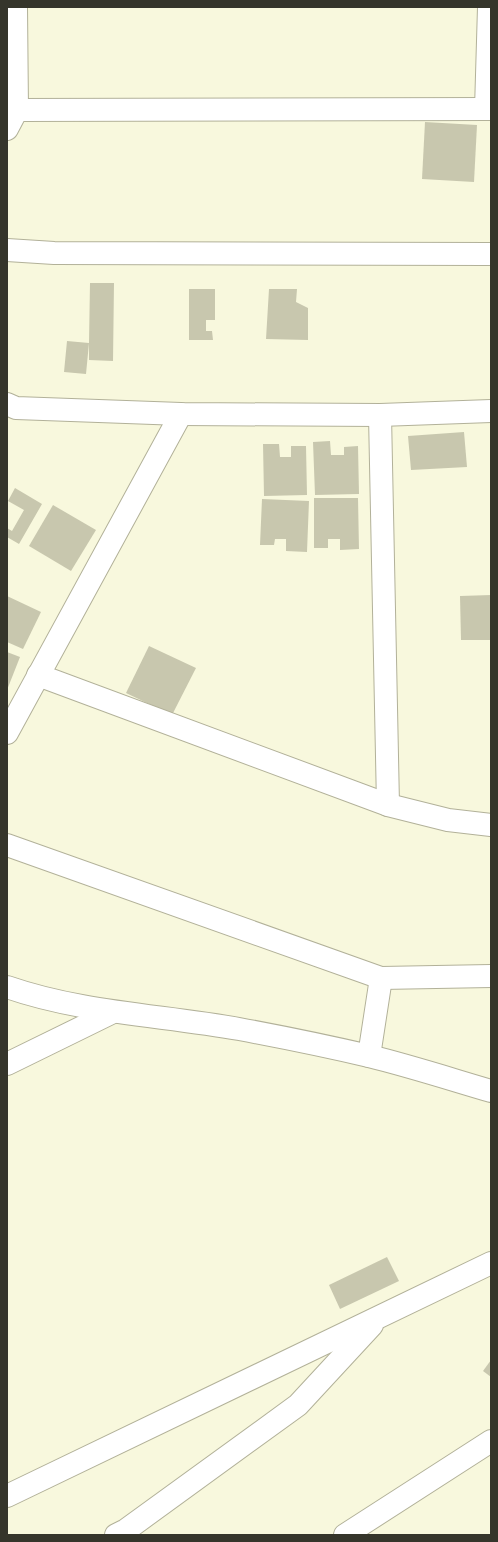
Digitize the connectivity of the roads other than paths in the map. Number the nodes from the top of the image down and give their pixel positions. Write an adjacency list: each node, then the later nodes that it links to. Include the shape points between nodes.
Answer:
1 (16, 7): 4 (street)
2 (489, 7): 3 (street)
3 (488, 109): 4 (street)
4 (12, 119)
5 (7, 250): 6 (street, via 54,253)
6 (491, 254)
7 (491, 411): 10 (street)
8 (10, 412): 9 (street)
9 (181, 414): 10 (street); 11 (street)
10 (380, 415): 13 (street)
11 (38, 676): 12 (street); 13 (street)
12 (7, 733)
13 (388, 805): 14 (street, via 448,820)
14 (491, 825)
15 (7, 845): 17 (street)
16 (491, 976): 17 (street)
17 (381, 978): 20 (street)
18 (7, 987): 19 (street, via 30,995)
19 (113, 1012): 20 (street, via 239,1029); 21 (street)
20 (370, 1056): 22 (street)
21 (7, 1064)
22 (491, 1091)
23 (491, 1263): 24 (street)
24 (381, 1316): 26 (street); 27 (street, via 298,1405)
25 (491, 1441): 28 (street)
26 (7, 1496)
27 (116, 1535)
28 (345, 1535)

